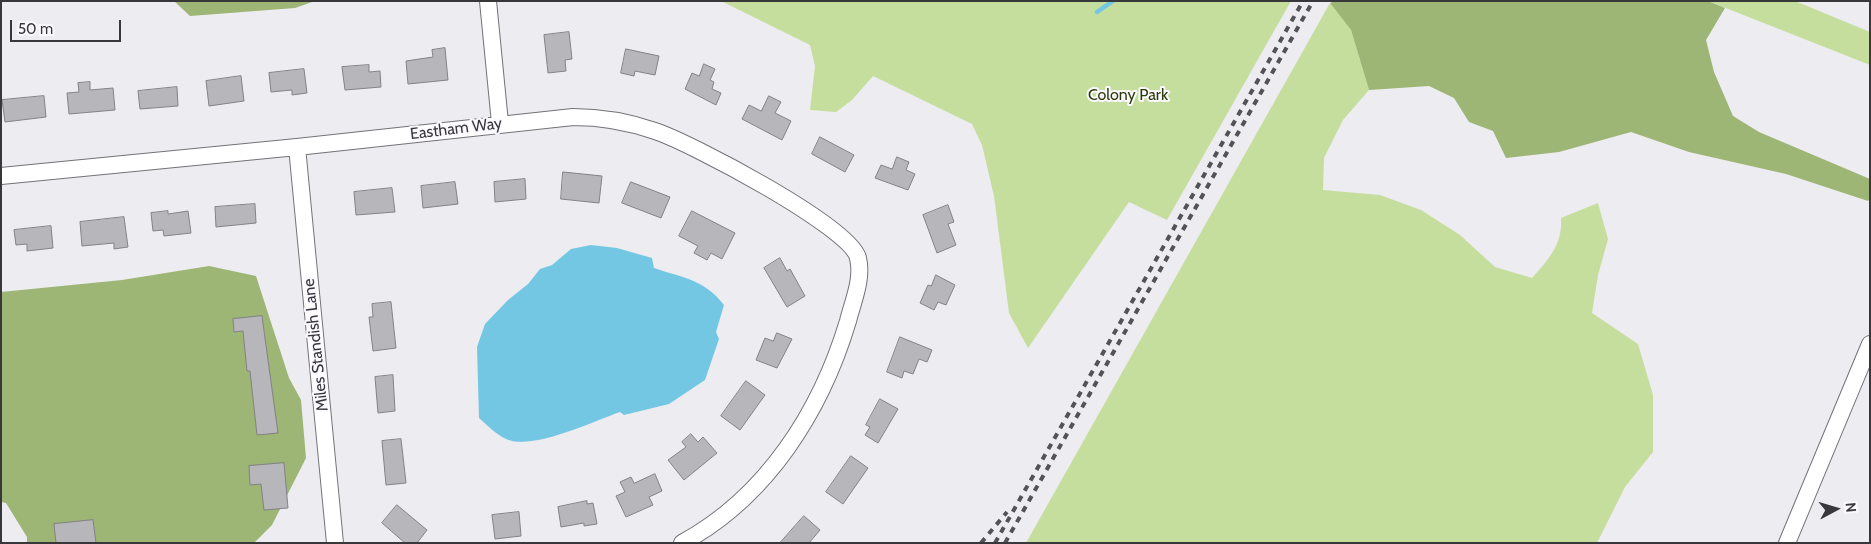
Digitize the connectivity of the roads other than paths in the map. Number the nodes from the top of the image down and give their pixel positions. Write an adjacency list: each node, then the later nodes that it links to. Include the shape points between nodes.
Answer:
1 (488, 1): 2 (street)
2 (500, 123): 3 (street, Eastham Way); 7 (street, Eastham Way, via 591,117 656,131 688,144 814,215 858,256 857,288 839,351 818,400 789,447 755,487 731,509)
3 (297, 147): 4 (street, Eastham Way); 6 (street, Miles Standish Lane)
4 (1, 176)
5 (1870, 344): 8 (street)
6 (335, 543)
7 (682, 543)
8 (1787, 543)

